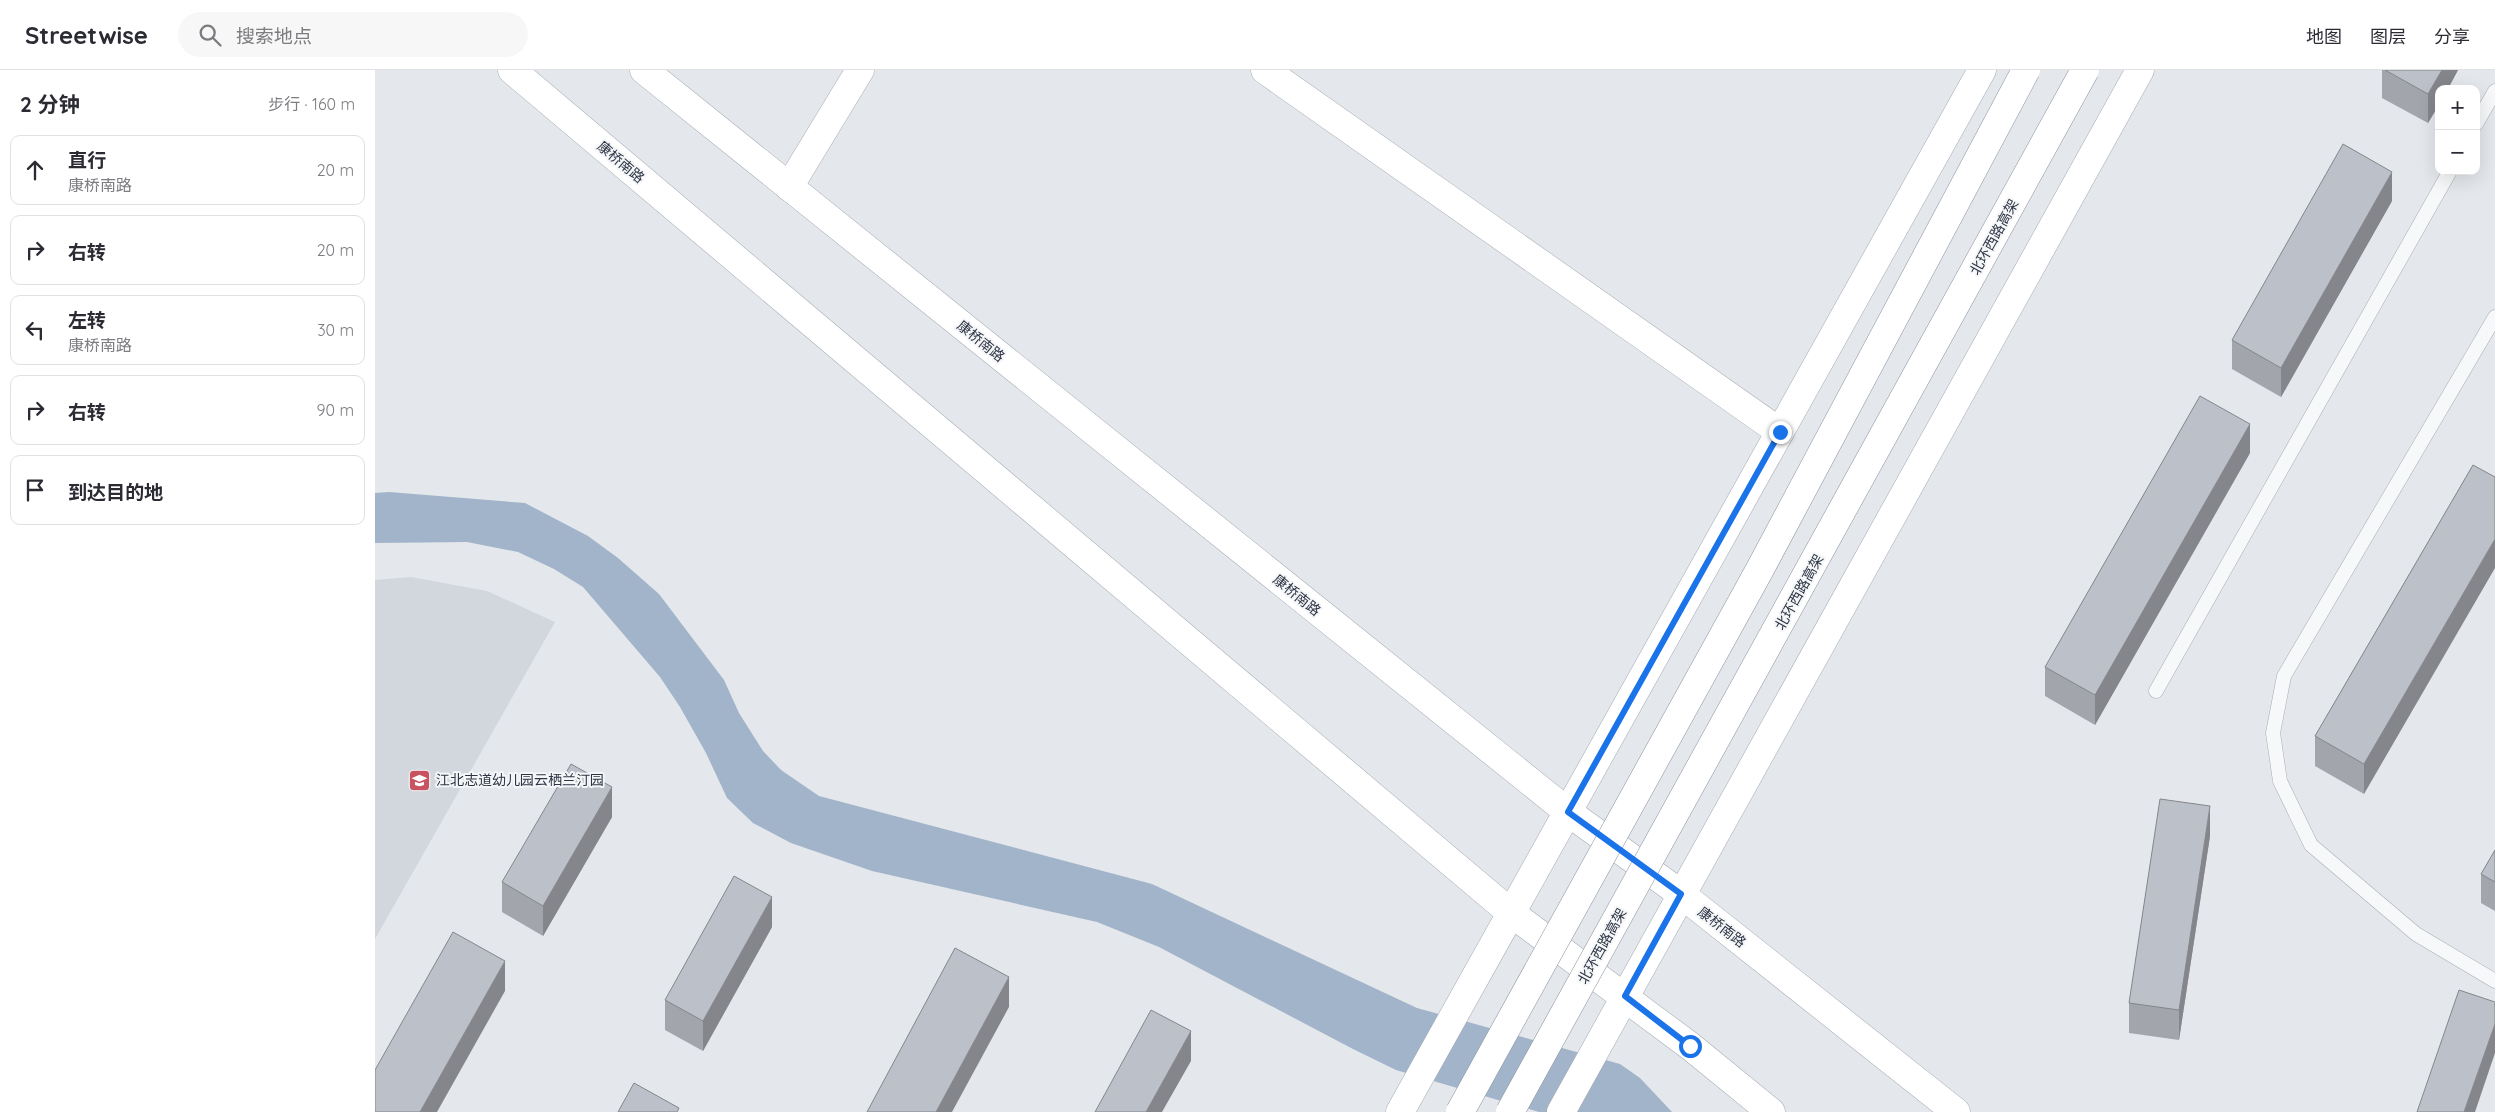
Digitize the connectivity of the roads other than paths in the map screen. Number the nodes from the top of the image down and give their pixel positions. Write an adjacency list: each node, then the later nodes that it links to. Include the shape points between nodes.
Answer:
1 (512, 70): 18 (main road, 康桥南路)
2 (644, 70): 12 (main road, 康桥南路)
3 (860, 70): 12 (main road)
4 (1265, 70): 14 (main road)
5 (1982, 70): 14 (main road)
6 (2026, 70): 22 (main road, bridge, via 1754,579)
7 (2085, 70): 23 (main road, 北环西路高架, bridge)
8 (2140, 70): 17 (main road)
9 (2495, 91): 10 (lane)
10 (2480, 117)
11 (2448, 175): 15 (lane)
12 (789, 187): 16 (main road, 康桥南路)
13 (2495, 317): 19 (lane, via 2284,676 2273,733 2280,781 2311,845 2416,934)
14 (1780, 432): 16 (main road)
15 (2156, 691)
16 (1568, 812): 17 (main road, 康桥南路); 18 (main road)
17 (1681, 894): 20 (main road); 26 (main road, 康桥南路)
18 (1511, 913): 20 (main road, 康桥南路); 21 (main road)
19 (2495, 981)
20 (1625, 996): 24 (main road); 25 (main road, 康桥南路)
21 (1400, 1112)
22 (1460, 1112)
23 (1510, 1112)
24 (1561, 1112)
25 (1771, 1112)
26 (1955, 1112)

